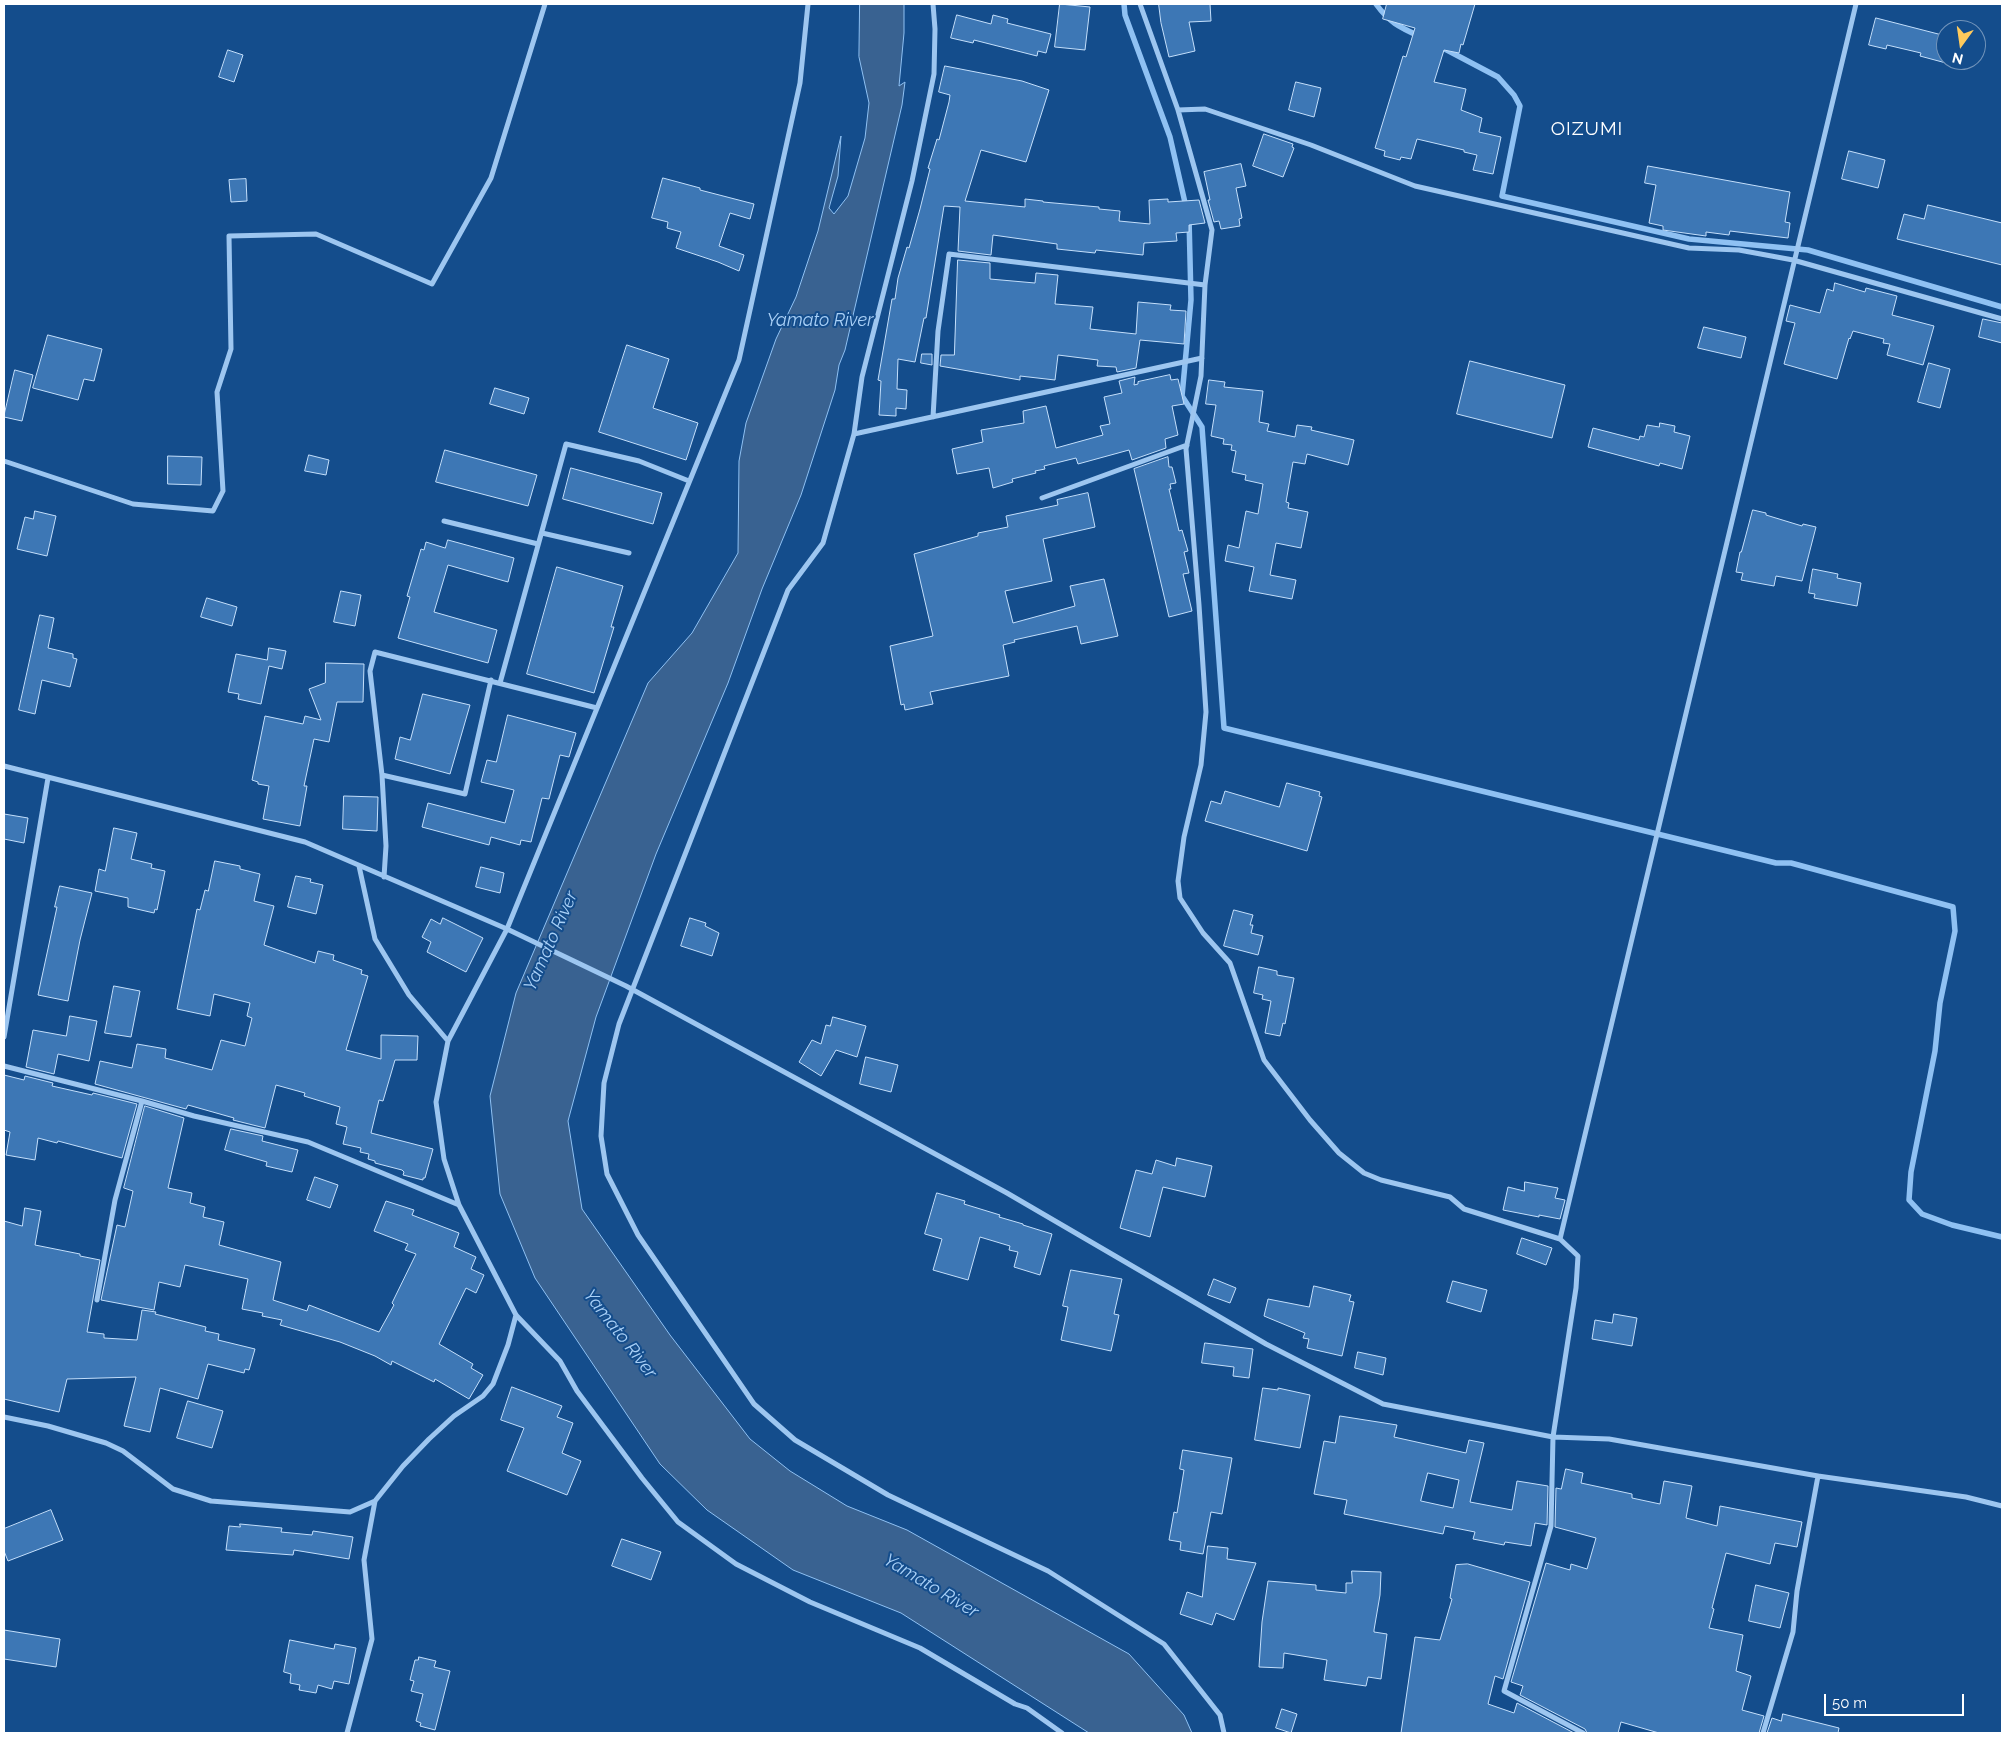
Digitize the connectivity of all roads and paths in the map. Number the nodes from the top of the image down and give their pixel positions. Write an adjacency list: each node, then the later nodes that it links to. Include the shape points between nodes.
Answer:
1 (544, 4): 14 (street, via 491,178 432,284 316,234 229,236 231,349 217,392 223,491 213,511 133,504)
2 (808, 4): 15 (street, via 800,83 739,360)
3 (933, 4): 12 (street, via 934,74 912,181 862,377)
4 (1140, 4): 6 (street)
5 (1856, 4): 7 (street)
6 (1178, 110): 7 (street, via 1204,109 1311,145 1415,186 1689,248 1739,250); 8 (street, via 1212,230)
7 (1793, 260): 9 (street); 36 (street)
8 (1205, 284): 10 (street); 11 (street, via 949,254 938,331)
9 (2002, 319)
10 (1202, 358): 11 (street); 13 (street)
11 (933, 417): 12 (street)
12 (854, 434): 30 (street, via 823,543 788,590)
13 (1187, 445): 16 (street); 36 (street, via 1206,712 1201,765 1184,837 1178,881 1180,898 1203,933 1230,963 1264,1060 1339,1153 1364,1173 1381,1180 1450,1197 1464,1209)
14 (4, 461)
15 (690, 481): 18 (street, via 639,461 566,444); 23 (street)
16 (1042, 498)
17 (444, 521): 19 (street)
18 (542, 533): 19 (street); 20 (street)
19 (538, 544): 22 (street)
20 (629, 553)
21 (491, 680): 22 (street); 25 (street, via 465,794); 25 (street, via 375,652 370,670)
22 (500, 683): 23 (street)
23 (597, 708): 29 (street)
24 (4, 766): 26 (street)
25 (382, 774): 28 (street, via 386,846)
26 (48, 778): 27 (street, via 305,842); 31 (street)
27 (359, 866): 28 (street); 32 (street, via 375,939 409,995)
28 (384, 877): 29 (street)
29 (507, 929): 30 (street); 32 (street)
30 (633, 991): 40 (street, via 1006,1193 1266,1344 1383,1404); 46 (street, via 619,1024 604,1083 602,1136 606,1174 638,1235 754,1404 795,1440 888,1495 1048,1571 1164,1644 1220,1716)
31 (4, 1037)
32 (448, 1041): 35 (street, via 436,1102 444,1159)
33 (4, 1066): 34 (street)
34 (142, 1101): 35 (street, via 308,1142); 37 (street, via 115,1200)
35 (459, 1205): 38 (street)
36 (1560, 1239): 40 (street, via 1578,1256)
37 (97, 1300)
38 (516, 1315): 42 (street, via 493,1384 483,1396 429,1439); 45 (street, via 560,1361 577,1391 678,1522 736,1564 810,1602 920,1648 1026,1708)
39 (4, 1416): 42 (street, via 106,1443 123,1450 173,1489 211,1501 350,1512)
40 (1553, 1436): 41 (street, via 1609,1439); 47 (street, via 1551,1526 1504,1691)
41 (1818, 1476): 43 (street, via 1966,1497); 48 (street, via 1797,1591 1793,1632)
42 (375, 1502): 44 (street, via 364,1560 372,1639)
43 (2002, 1506)
44 (347, 1733)
45 (1062, 1733)
46 (1224, 1733)
47 (1583, 1733)
48 (1763, 1733)

